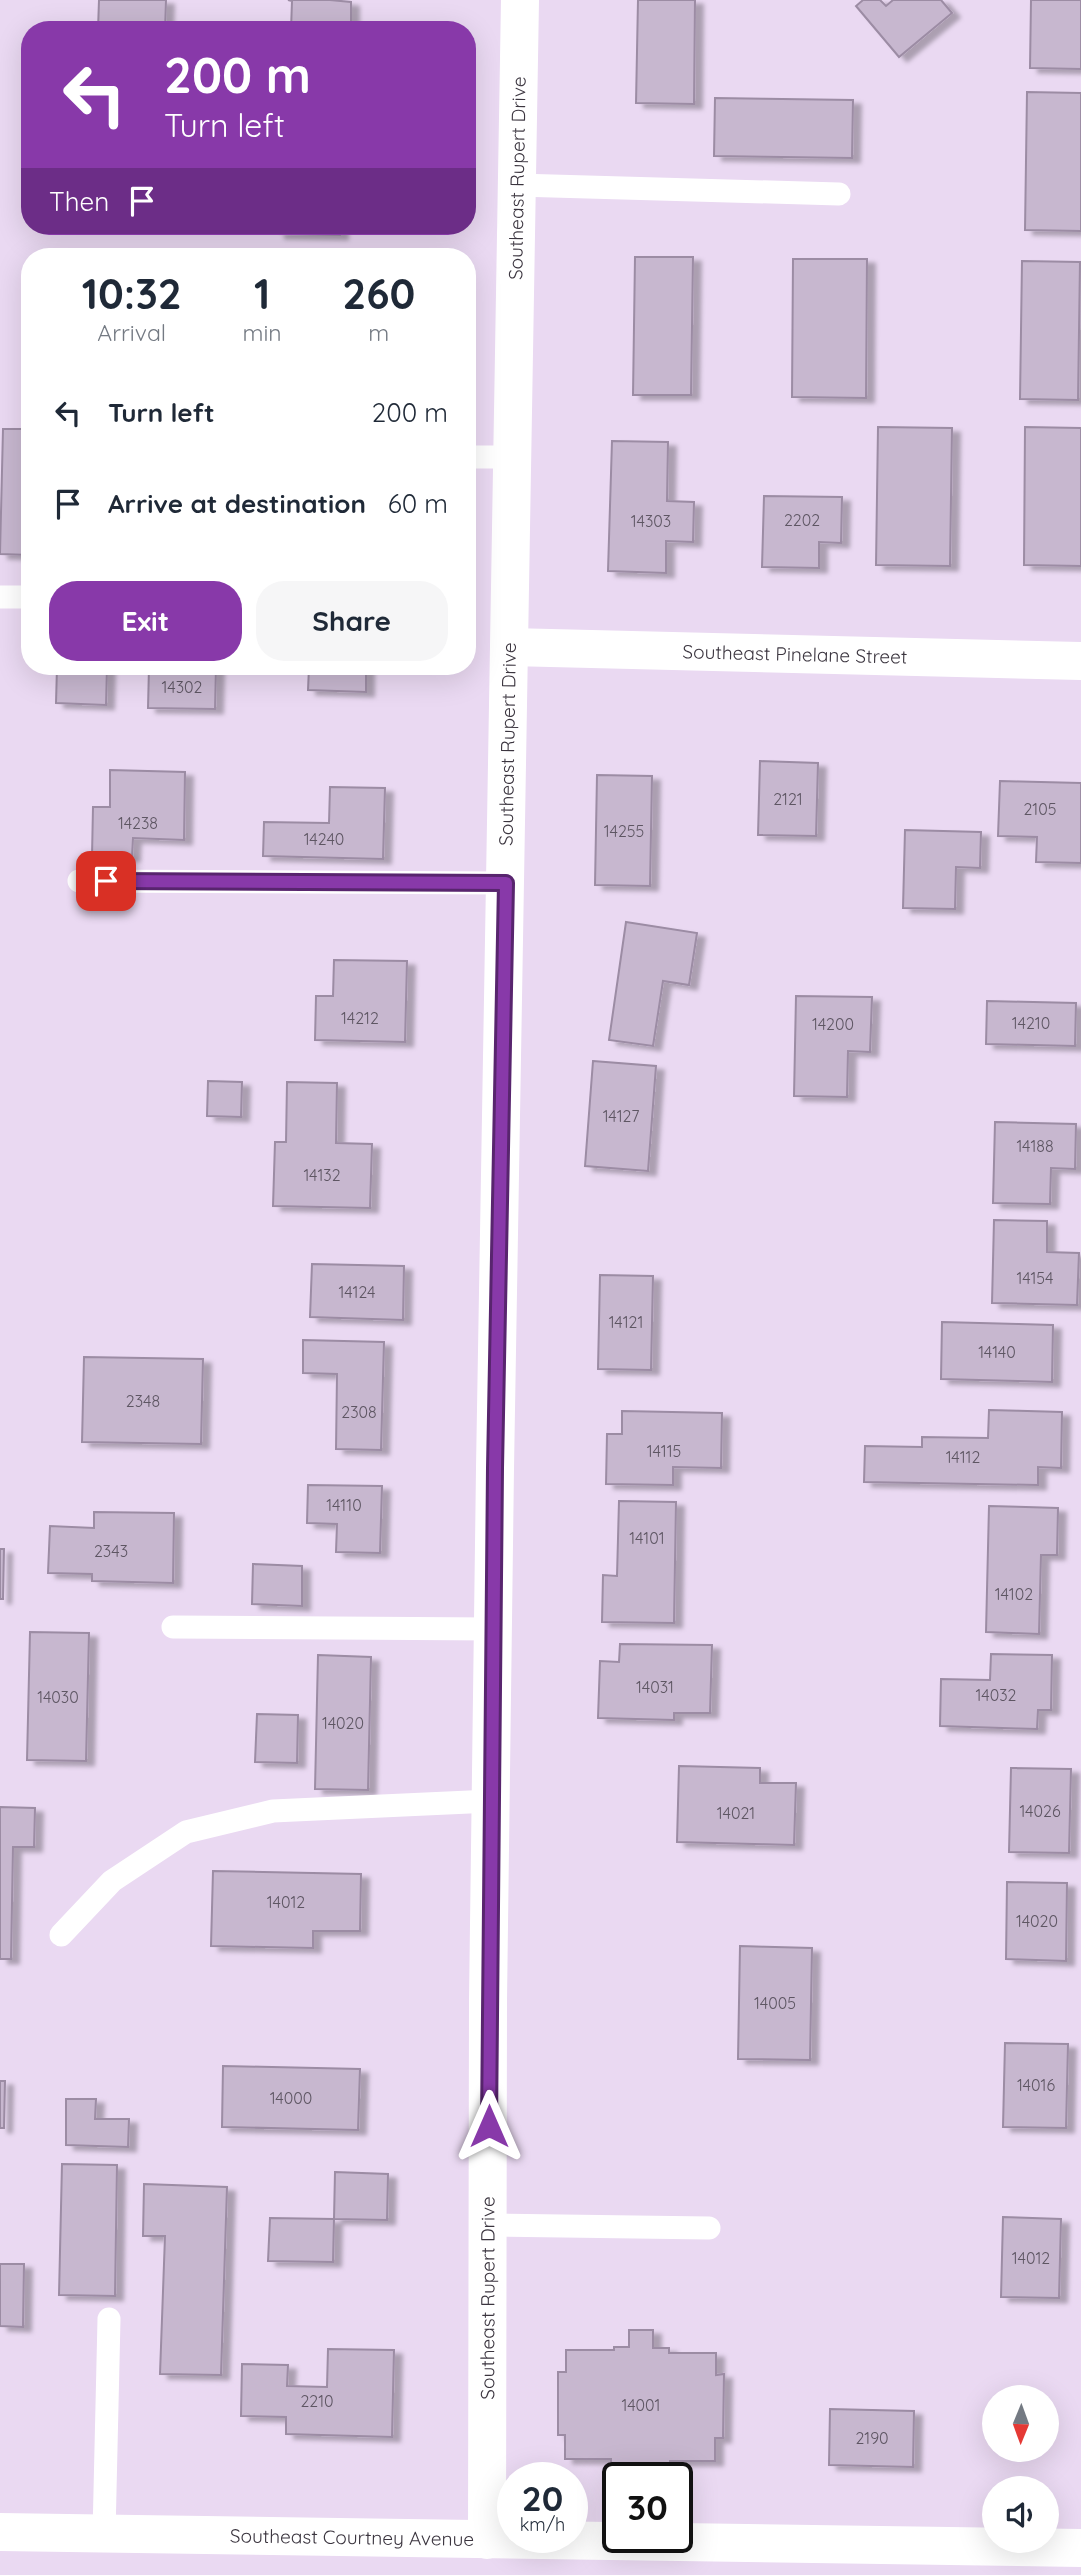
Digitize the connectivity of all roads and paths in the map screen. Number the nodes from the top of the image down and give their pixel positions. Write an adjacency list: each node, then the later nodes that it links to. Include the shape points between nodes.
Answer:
1 (520, 0): 2 (street, Southeast Rupert Drive)
2 (517, 185): 3 (lane); 5 (street, Southeast Rupert Drive)
3 (838, 194)
4 (476, 457): 5 (lane)
5 (513, 457): 8 (street, Southeast Rupert Drive)
6 (0, 597): 7 (lane)
7 (21, 597)
8 (510, 647): 9 (street, Southeast Pinelane Street); 11 (street, Southeast Rupert Drive)
9 (1081, 661)
10 (79, 881): 11 (lane)
11 (506, 883): 13 (street, Southeast Rupert Drive)
12 (173, 1627): 13 (lane)
13 (493, 1629): 14 (street, Southeast Rupert Drive)
14 (491, 1801): 15 (lane, via 273,1811 187,1832 112,1881); 16 (street, Southeast Rupert Drive)
15 (61, 1935)
16 (490, 2225): 17 (lane); 21 (street, Southeast Rupert Drive)
17 (709, 2228)
18 (109, 2319): 20 (lane)
19 (0, 2532): 20 (street, Southeast Courtney Avenue)
20 (104, 2534): 21 (street, Southeast Courtney Avenue)
21 (487, 2540): 22 (street, Southeast Courtney Avenue)
22 (1081, 2548)

